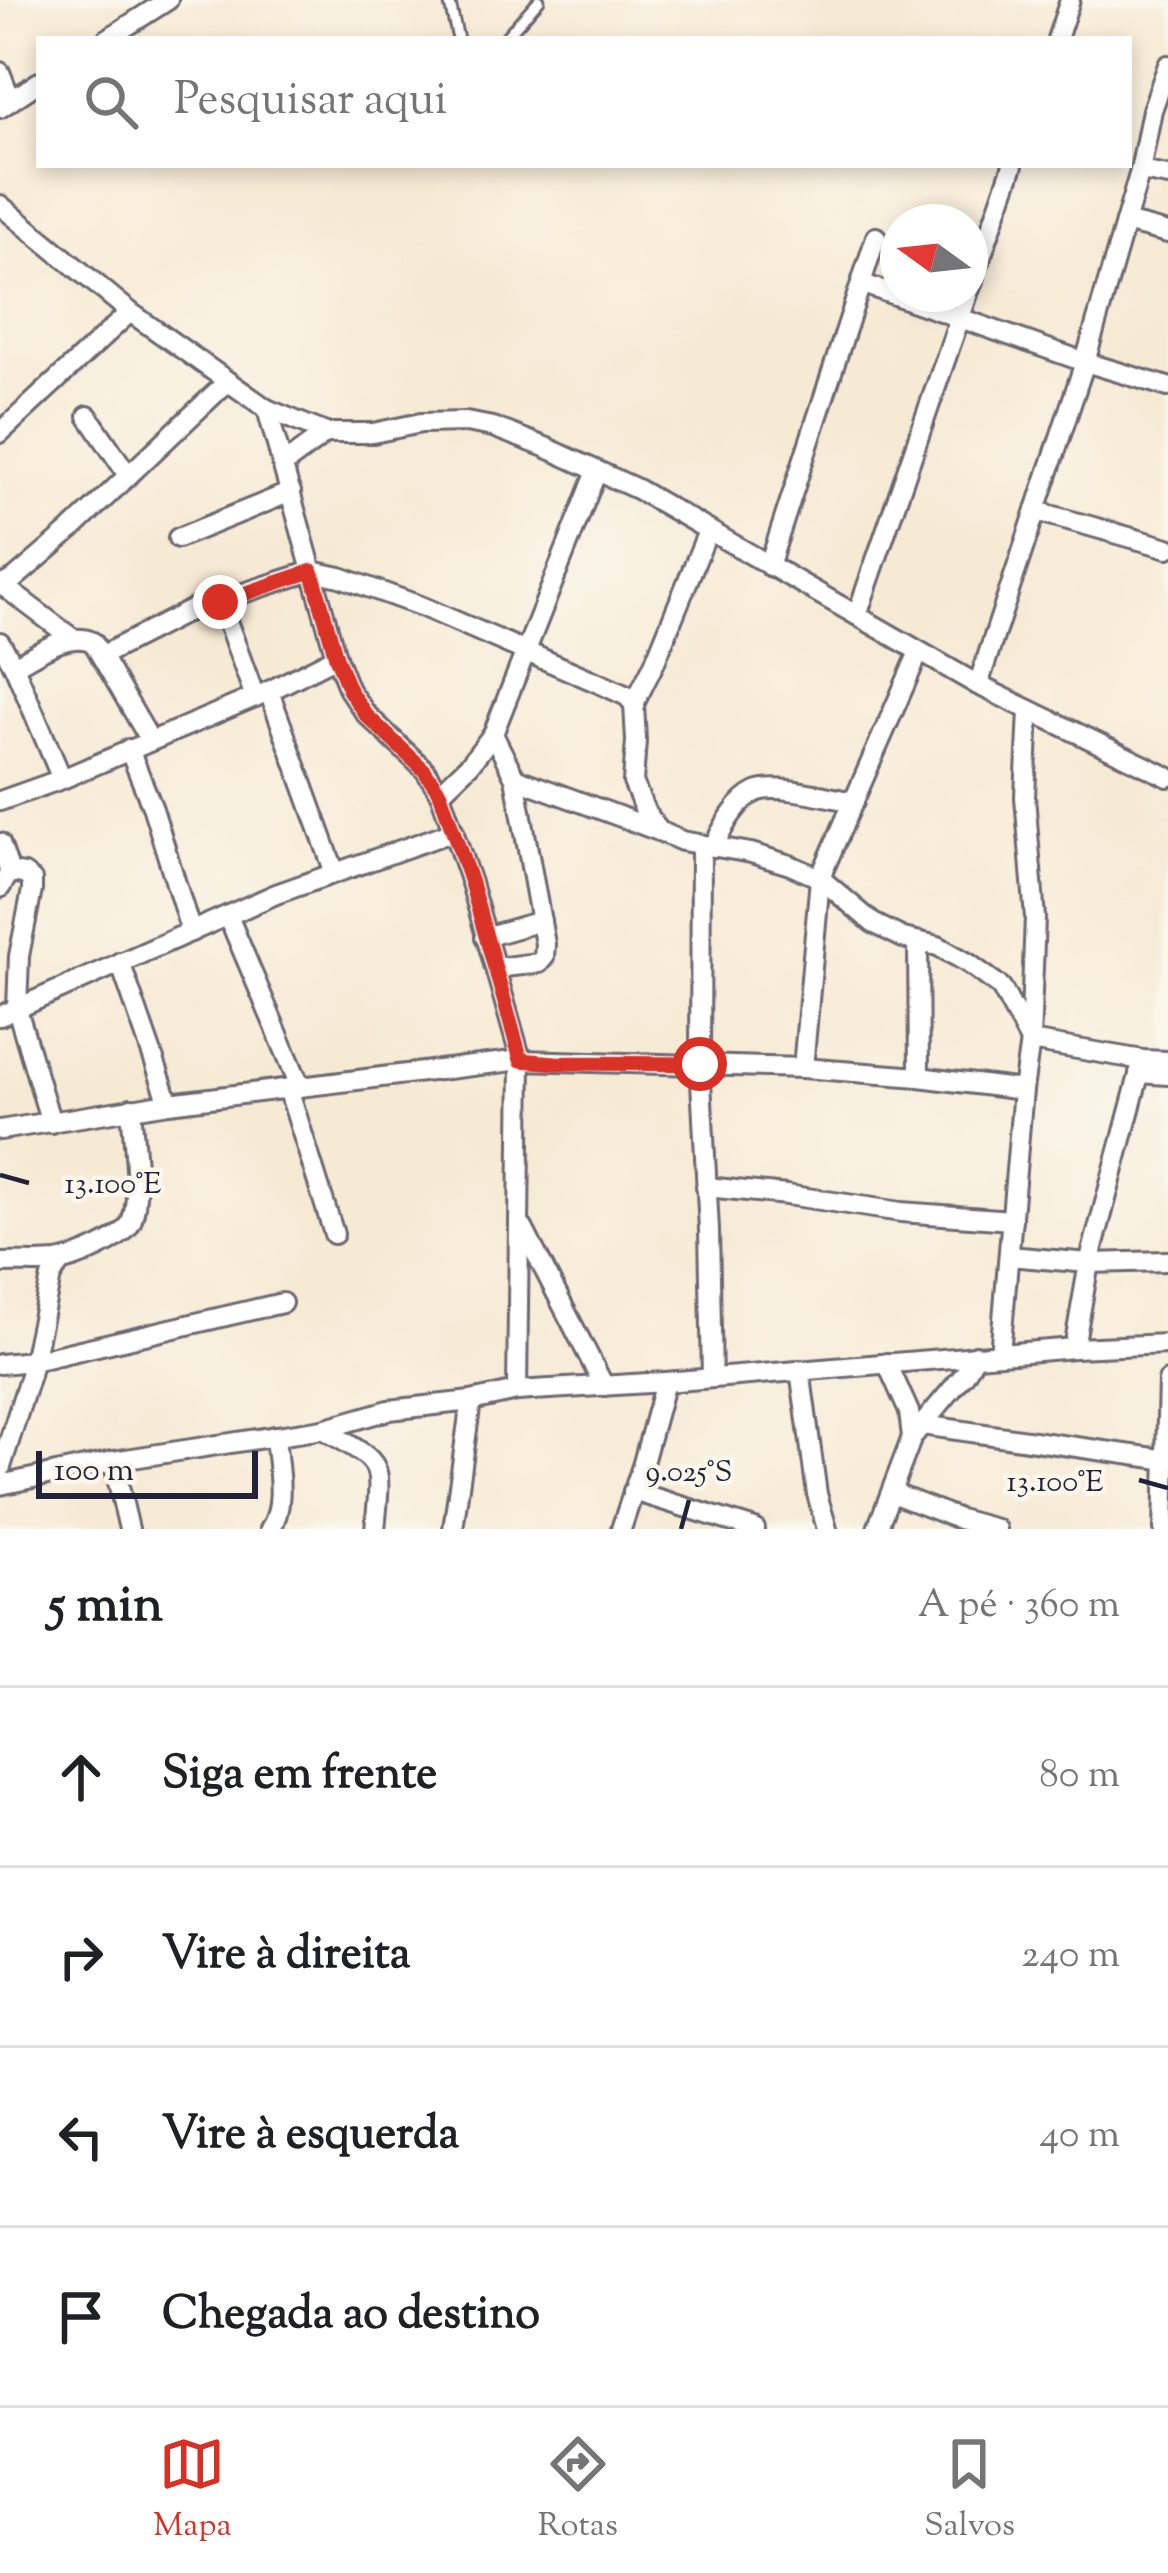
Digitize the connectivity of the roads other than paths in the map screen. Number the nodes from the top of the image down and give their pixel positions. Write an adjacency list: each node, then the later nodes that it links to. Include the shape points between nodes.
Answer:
1 (169, 0): 5 (street)
2 (449, 0): 6 (lane)
3 (538, 0): 7 (lane)
4 (1070, 0): 8 (street)
5 (112, 36)
6 (457, 36)
7 (507, 36)
8 (1058, 36)
9 (1168, 65): 13 (street)
10 (0, 72): 12 (street)
11 (36, 84): 12 (street)
12 (6, 104)
13 (1138, 130): 15 (street)
14 (1012, 168): 21 (street)
15 (1141, 171): 16 (street); 18 (street)
16 (1168, 176)
17 (0, 205): 23 (street)
18 (1126, 222): 19 (street); 26 (street)
19 (1168, 233)
20 (876, 237): 22 (street)
21 (988, 237)
22 (863, 284): 25 (street); 41 (street)
23 (130, 312): 27 (street); 31 (street)
24 (962, 312): 25 (street)
25 (961, 316): 26 (street); 45 (street)
26 (1084, 362): 28 (street); 37 (street)
27 (227, 382): 29 (street); 35 (street)
28 (1167, 382)
29 (268, 410): 32 (street); 33 (street)
30 (88, 416): 35 (street)
31 (0, 433)
32 (326, 433): 33 (street); 34 (street, via 466,422)
33 (284, 465): 36 (street)
34 (597, 471): 38 (street); 49 (street)
35 (128, 476): 43 (street)
36 (291, 492): 39 (street); 42 (street)
37 (1036, 511): 40 (street); 53 (street)
38 (708, 531): 41 (street); 55 (street)
39 (178, 538)
40 (1168, 548)
41 (769, 566): 45 (street)
42 (312, 571): 44 (street); 49 (street); 51 (street)
43 (1, 585): 46 (street)
44 (220, 602): 50 (street); 54 (street)
45 (856, 615): 48 (street)
46 (72, 638): 50 (street, via 93,643); 52 (street)
47 (0, 642): 52 (street)
48 (919, 652): 53 (street); 65 (street)
49 (527, 653): 55 (street); 57 (street)
50 (100, 656): 58 (street)
51 (336, 657): 54 (street); 63 (street, via 366,715)
52 (14, 666): 62 (street)
53 (978, 685): 56 (street)
54 (262, 694): 58 (street); 70 (street)
55 (634, 704): 67 (street, via 633,782)
56 (1029, 710): 60 (street); 81 (street)
57 (493, 734): 61 (street); 63 (street)
58 (150, 740): 59 (street)
59 (129, 749): 62 (street); 75 (street)
60 (1168, 777)
61 (515, 778): 67 (street); 74 (street)
62 (62, 779): 64 (street)
63 (440, 793): 66 (street)
64 (0, 801)
65 (854, 802): 69 (street, via 757,792); 71 (street)
66 (454, 831): 70 (street); 76 (street)
67 (659, 831): 69 (street)
68 (0, 843): 72 (street)
69 (707, 846): 71 (street); 84 (street)
70 (335, 873): 73 (street)
71 (820, 878): 77 (street, via 873,923); 86 (street)
72 (5, 880): 80 (street, via 32,880)
73 (228, 916): 75 (street); 89 (street)
74 (541, 921): 76 (street); 79 (street, via 539,963)
75 (191, 932): 78 (street)
76 (485, 937): 79 (street)
77 (918, 942): 81 (street, via 953,954 1001,987); 88 (street)
78 (120, 962): 80 (street); 91 (street)
79 (496, 968): 82 (street)
80 (8, 1012): 93 (street)
81 (1030, 1041): 85 (street); 90 (street)
82 (521, 1060): 84 (street); 89 (street); 97 (street)
83 (1168, 1061): 85 (street)
84 (700, 1064): 86 (street); 95 (street)
85 (1141, 1066): 87 (street); 103 (street)
86 (803, 1068): 88 (street)
87 (1168, 1075)
88 (919, 1077): 90 (street)
89 (294, 1087): 91 (street); 98 (street)
90 (1023, 1090): 96 (street)
91 (169, 1102): 92 (street)
92 (131, 1108): 93 (street); 101 (street, via 131,1222 120,1236)
93 (51, 1123): 94 (street)
94 (0, 1130)
95 (706, 1187): 96 (street); 113 (street)
96 (1012, 1220): 99 (street)
97 (521, 1223): 116 (street); 117 (street)
98 (334, 1234)
99 (1009, 1256): 103 (street); 107 (street)
100 (1168, 1261): 103 (street)
101 (60, 1262): 102 (street); 109 (street)
102 (0, 1263)
103 (1089, 1263): 106 (street)
104 (282, 1303): 109 (street)
105 (1168, 1344): 106 (street)
106 (1074, 1348): 107 (street)
107 (1000, 1354): 108 (street)
108 (976, 1355): 110 (street); 120 (street)
109 (33, 1361): 111 (street); 124 (street)
110 (887, 1363): 112 (street); 120 (street)
111 (0, 1364)
112 (800, 1370): 113 (street); 134 (street)
113 (712, 1378): 115 (street)
114 (1168, 1381): 122 (street)
115 (665, 1382): 116 (street); 126 (street)
116 (604, 1386): 117 (street)
117 (518, 1391): 118 (street)
118 (471, 1401): 119 (street, via 388,1410); 131 (street)
119 (322, 1429): 121 (street); 130 (street, via 361,1451 380,1473)
120 (917, 1431): 122 (street); 127 (street)
121 (274, 1436): 123 (street); 129 (street, via 279,1496)
122 (1166, 1460): 137 (street)
123 (113, 1461): 125 (street); 128 (street)
124 (0, 1470)
125 (0, 1485)
126 (633, 1491): 132 (street); 133 (street)
127 (892, 1492): 135 (street); 136 (street)
128 (129, 1529)
129 (270, 1529)
130 (375, 1529)
131 (453, 1529)
132 (621, 1529)
133 (755, 1529)
134 (827, 1529)
135 (877, 1529)
136 (996, 1529)
137 (1165, 1529)

